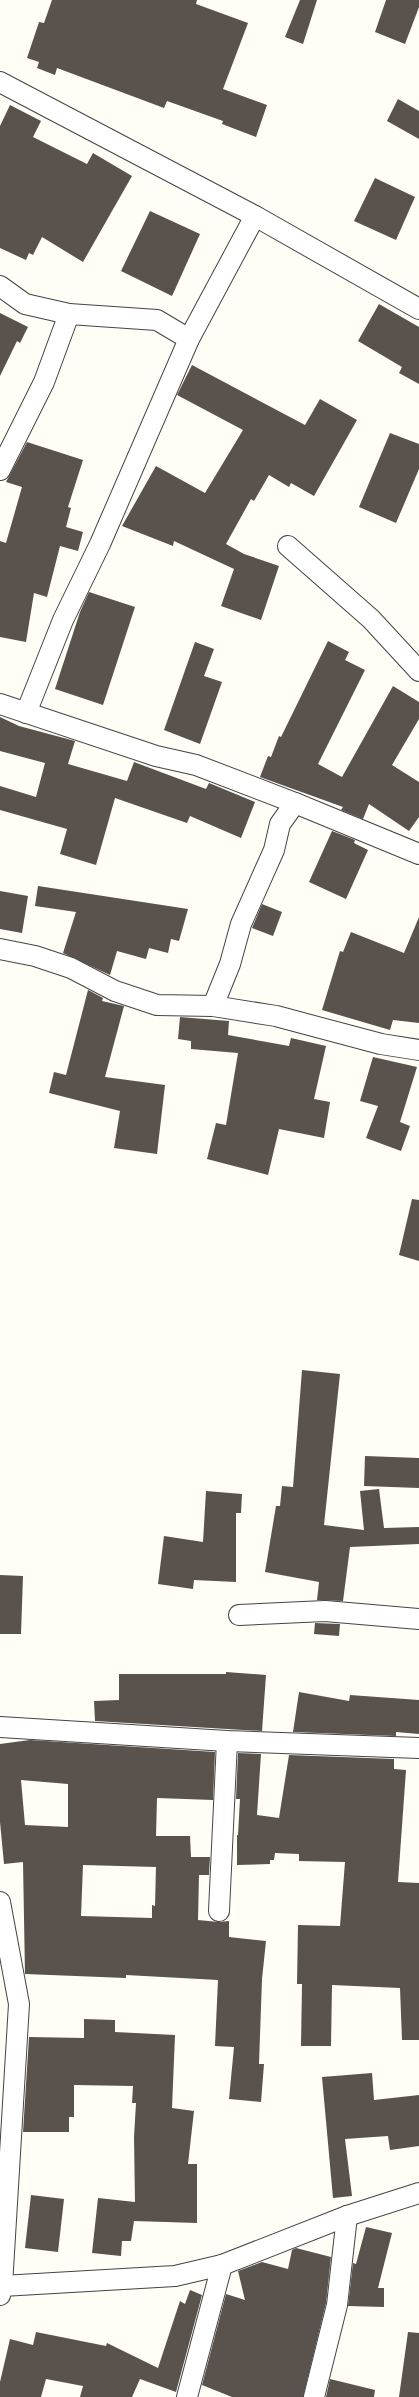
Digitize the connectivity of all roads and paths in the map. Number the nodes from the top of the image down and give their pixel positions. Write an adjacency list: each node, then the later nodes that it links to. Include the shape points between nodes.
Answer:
1 (0, 82): 2 (street)
2 (255, 216): 4 (street); 6 (street)
3 (0, 286): 5 (street, via 25,304)
4 (419, 309)
5 (69, 314): 6 (street, via 157,320); 7 (street, via 44,382)
6 (189, 339): 11 (street, via 100,544 63,620)
7 (0, 470)
8 (288, 546): 9 (street, via 371,620)
9 (419, 671)
10 (0, 704): 11 (street)
11 (26, 713): 12 (street, via 156,756 196,765)
12 (295, 803): 13 (street); 15 (street, via 280,824 274,850 241,924 230,964)
13 (419, 854)
14 (0, 949): 15 (street, via 34,956 71,968 115,991 156,1005)
15 (213, 1006): 16 (street, via 276,1016 381,1044)
16 (419, 1050)
17 (239, 1615): 18 (street, via 325,1611)
18 (419, 1619)
19 (0, 1727): 20 (street)
20 (227, 1741): 21 (street); 23 (street)
21 (419, 1748)
22 (0, 1902): 24 (street, via 19,2004)
23 (219, 1911)
24 (7, 2093): 28 (street)
25 (419, 2193): 26 (street)
26 (347, 2216): 27 (street); 30 (street, via 337,2304)
27 (222, 2265): 28 (street, via 175,2276); 29 (street)
28 (1, 2290)
29 (187, 2397)
30 (314, 2397)

